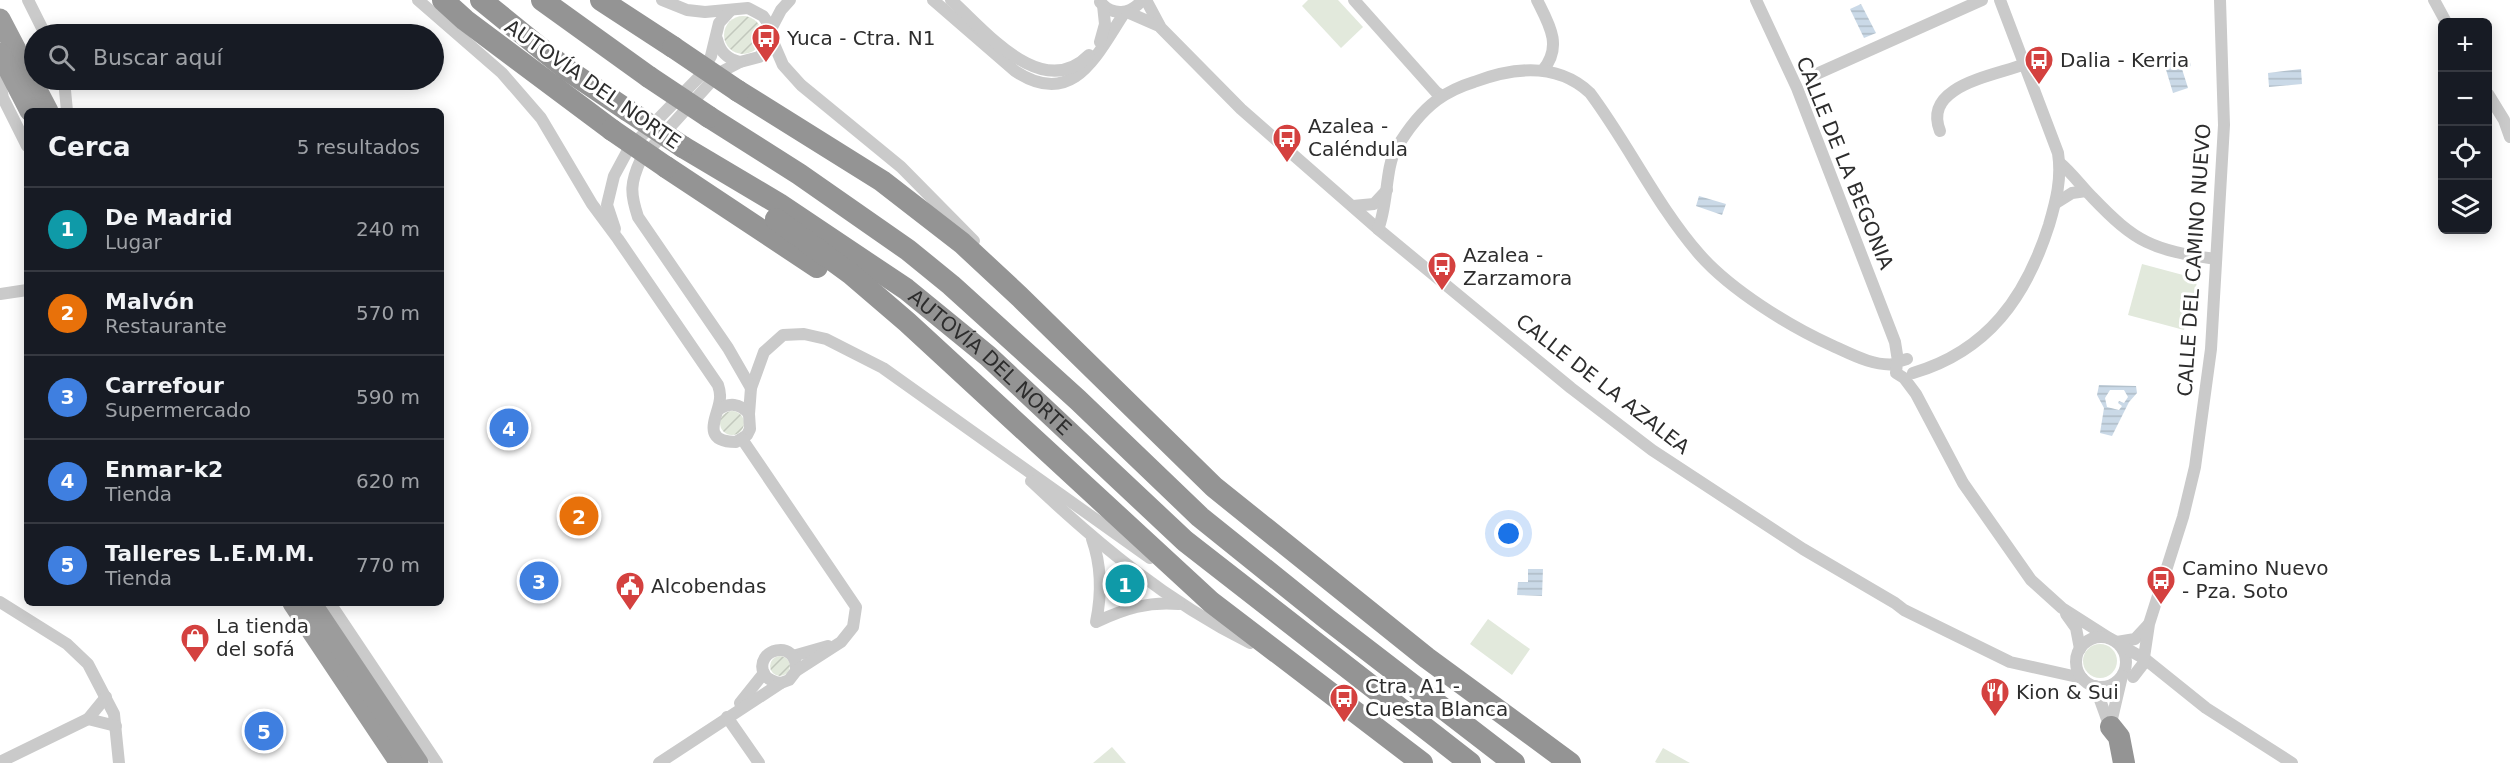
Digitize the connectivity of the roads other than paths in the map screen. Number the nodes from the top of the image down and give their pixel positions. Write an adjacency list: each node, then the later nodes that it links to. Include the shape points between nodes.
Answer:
1 (27, 0): 26 (street)
2 (418, 0): 54 (street, via 502,73 541,118 591,204)
3 (443, 0): 61 (highway, bridge, via 612,130 845,285)
4 (481, 0): 47 (highway, AUTOVÍA DEL NORTE, bridge, via 566,69)
5 (542, 0): 106 (highway, AUTOVÍA DEL NORTE, bridge, via 649,77 908,250 1078,400 1200,517)
6 (662, 0): 22 (street, via 687,10)
7 (763, 0): 21 (street)
8 (790, 0): 28 (street)
9 (933, 0): 23 (street, via 1029,80 1045,85 1066,82 1083,72)
10 (951, 0): 20 (street, via 1012,55 1050,70 1083,62 1100,42 1104,30)
11 (1144, 0): 23 (street); 27 (street, CALLE DE LA AZALEA)
12 (1354, 0): 39 (street)
13 (1537, 0): 34 (street, via 1554,39 1552,55)
14 (1756, 0): 59 (street, CALLE DE LA BEGONIA, via 1797,88)
15 (1982, 0): 35 (street)
16 (2000, 0): 33 (street)
17 (2220, 0): 55 (street, CALLE DEL CAMINO NUEVO, via 2224,126)
18 (2434, 0): 25 (street)
19 (603, 1): 58 (highway, bridge, via 882,181 962,243)
20 (1101, 2): 23 (street, CALLE DE LA AZALEA, via 1109,10)
21 (748, 8): 22 (street); 28 (street, via 763,16)
22 (730, 11): 29 (street, via 719,23)
23 (1126, 12): 27 (street, CALLE DE LA AZALEA)
24 (0, 18): 32 (highway)
25 (2444, 18)
26 (40, 24)
27 (1161, 28): 52 (street, CALLE DE LA AZALEA, via 1241,109)
28 (770, 33): 31 (street, via 767,48 759,57); 58 (street, via 783,64 801,85 902,167 1006,273)
29 (717, 39): 31 (street, via 727,57); 54 (street, via 701,75 628,150 614,176 607,205)
30 (0, 53): 41 (highway)
31 (740, 62): 62 (street, via 719,73 641,159 631,195 638,217)
32 (24, 64)
33 (2025, 64): 44 (street, via 1948,93 1937,108); 48 (street)
34 (1543, 70): 39 (street, via 1517,70 1486,77); 59 (street, via 1564,76 1590,93 1680,228 1726,279 1807,335 1865,359 1884,364)
35 (1812, 76)
36 (0, 82): 46 (street, via 3,98)
37 (37, 90): 42 (highway)
38 (64, 90): 43 (street)
39 (1442, 96): 49 (street, via 1423,112 1394,151)
40 (2492, 102): 45 (street)
41 (28, 108)
42 (46, 108)
43 (67, 108)
44 (1940, 131)
45 (2510, 137)
46 (24, 140)
47 (686, 150): 61 (highway, via 851,274); 105 (highway, AUTOVÍA DEL NORTE, via 779,204 906,289 988,356 1185,541)
48 (2060, 163): 50 (street); 51 (street)
49 (1387, 189): 52 (street, via 1374,204); 53 (street)
50 (2086, 191): 51 (street); 55 (street, via 2118,224 2145,243)
51 (2055, 203): 60 (street, via 2030,273 1995,327 1950,358)
52 (1353, 207): 53 (street, CALLE DE LA AZALEA)
53 (1378, 229): 87 (street, CALLE DE LA AZALEA, via 1652,450 1803,549 1904,610 2010,662)
54 (618, 239): 63 (street, via 718,385)
55 (2216, 259): 75 (street, CALLE DEL CAMINO NUEVO, via 2211,349 2195,467)
56 (24, 290): 57 (street)
57 (0, 294)
58 (1020, 297): 81 (highway, via 1214,487)
59 (1900, 361): 60 (street, CALLE DE LA BEGONIA, via 1913,363)
60 (1910, 376): 74 (street, via 1963,483 2031,580)
61 (970, 380): 69 (highway)
62 (751, 388): 64 (street); 66 (street, via 764,352 783,335 826,339 883,369)
63 (718, 410): 64 (street, via 738,405); 65 (street, via 713,422 716,434 728,442)
64 (749, 414): 65 (street, via 750,429)
65 (742, 440): 77 (street, via 856,608 853,627)
66 (995, 448): 67 (street); 69 (street)
67 (1092, 538): 70 (street); 70 (street, via 1100,561 1101,599 1096,622 1125,608)
68 (0, 602): 91 (street, via 67,644 88,664)
69 (1211, 602): 76 (highway)
70 (1181, 605): 83 (street)
71 (295, 606): 98 (highway)
72 (313, 606): 99 (highway)
73 (332, 606): 100 (street)
74 (2062, 608): 78 (street); 79 (street, via 2076,628)
75 (2149, 624): 78 (street, via 2135,639); 82 (street, CALLE DEL CAMINO NUEVO)
76 (1249, 630): 83 (highway); 104 (highway, via 1262,635)
77 (841, 642): 80 (street); 84 (street)
78 (2115, 642): 79 (street, via 2093,639); 82 (street); 88 (street, via 2126,662)
79 (2080, 649): 87 (street, via 2077,664)
80 (793, 656): 84 (street); 85 (street, via 774,650 763,662)
81 (1428, 658): 107 (highway); 108 (highway)
82 (2145, 659): 86 (street); 88 (street)
83 (1294, 665): 103 (highway)
84 (796, 671): 89 (street)
85 (764, 672): 89 (street, via 770,680); 92 (street)
86 (2167, 677): 88 (street, via 2152,674); 111 (street, via 2206,708)
87 (2082, 678): 90 (street)
88 (2122, 680): 90 (street); 95 (street)
89 (781, 683): 92 (street)
90 (2095, 686): 95 (street)
91 (106, 697): 93 (street); 94 (street)
92 (727, 717): 101 (street); 102 (street)
93 (88, 719): 94 (street); 96 (street)
94 (116, 726): 97 (street)
95 (2111, 727): 109 (street); 110 (highway, via 2119,737)
96 (0, 762)
97 (119, 763)
98 (400, 763)
99 (418, 763)
100 (437, 763)
101 (659, 763)
102 (759, 763)
103 (1422, 763)
104 (1435, 763)
105 (1470, 763)
106 (1514, 763)
107 (1544, 763)
108 (1570, 763)
109 (2117, 763)
110 (2124, 763)
111 (2292, 763)

